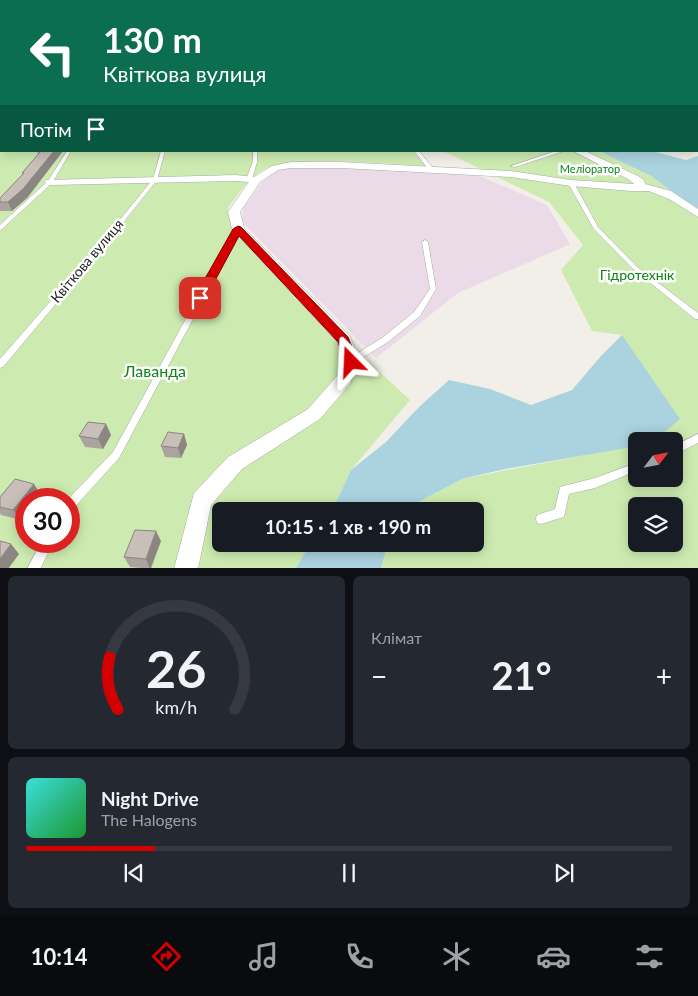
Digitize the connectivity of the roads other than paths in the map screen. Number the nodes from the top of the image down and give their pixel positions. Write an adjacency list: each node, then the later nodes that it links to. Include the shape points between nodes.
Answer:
1 (68, 152): 11 (lane)
2 (163, 152): 9 (lane, Квіткова вулиця)
3 (255, 152): 10 (lane)
4 (417, 152): 8 (lane)
5 (559, 152): 7 (lane)
6 (579, 152): 13 (street, via 634,178 640,182)
7 (514, 166)
8 (431, 169): 10 (street, via 291,165 275,168); 12 (street, via 511,174)
9 (155, 179): 10 (street); 11 (street); 20 (lane, Квіткова вулиця)
10 (253, 180): 16 (street, via 234,212)
11 (50, 182): 15 (lane)
12 (571, 183): 13 (street); 18 (lane, via 596,228 634,267)
13 (639, 186): 14 (street, via 676,196)
14 (698, 214)
15 (0, 228)
16 (238, 229): 19 (street, via 344,340); 24 (lane, via 116,455)
17 (425, 242): 19 (lane, via 433,290 417,314)
18 (698, 317)
19 (351, 362): 28 (street, via 344,379 314,414 235,463 202,500)
20 (0, 365)
21 (698, 438): 22 (lane)
22 (683, 446)
23 (628, 470): 25 (lane, via 564,490 560,513)
24 (80, 493)
25 (541, 519)
26 (41, 553): 27 (lane)
27 (33, 568)
28 (186, 568)

